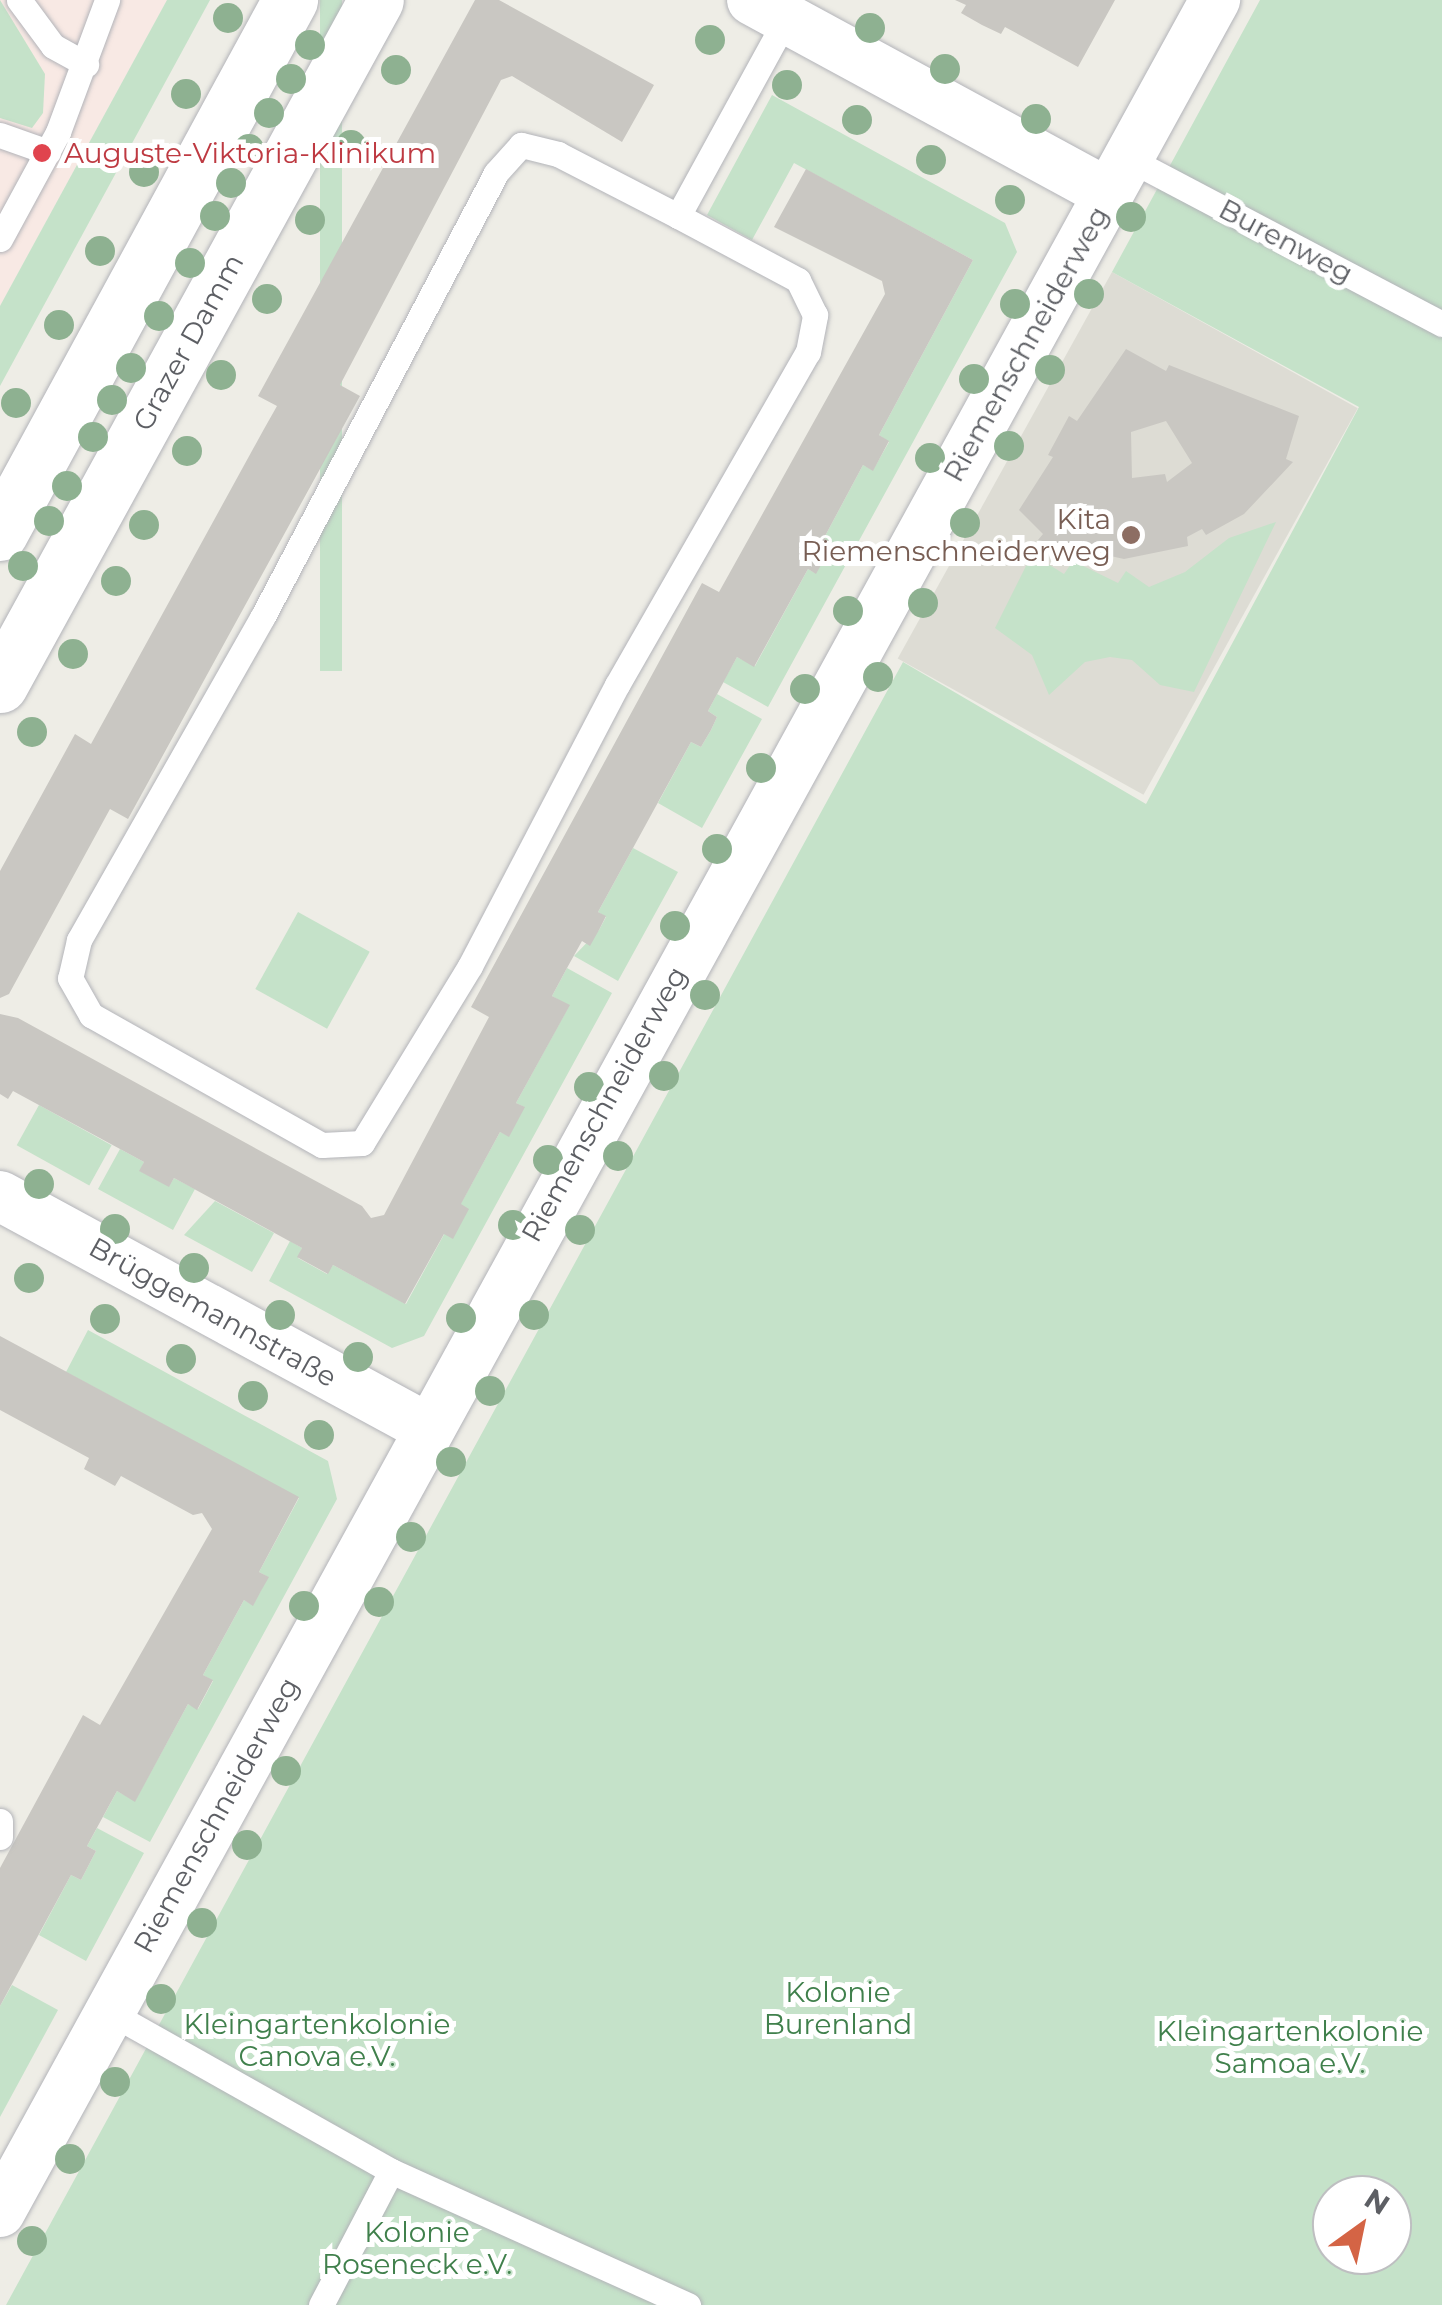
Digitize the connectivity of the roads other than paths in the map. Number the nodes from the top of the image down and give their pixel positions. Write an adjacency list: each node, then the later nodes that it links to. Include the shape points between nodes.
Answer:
1 (20, 0): 7 (lane, via 53,46)
2 (107, 0): 7 (lane)
3 (290, 0): 14 (main road)
4 (376, 0): 15 (main road, Grazer Damm)
5 (1214, 0): 10 (street, Riemenschneiderweg)
6 (769, 9): 10 (street); 11 (lane)
7 (86, 64): 9 (lane)
8 (0, 134): 9 (lane)
9 (48, 152): 12 (lane)
10 (1119, 176): 13 (lane, Burenweg); 17 (street, Riemenschneiderweg)
11 (678, 216): 11 (lane, via 521,145 496,173 263,616 80,940 70,978 91,1014 322,1145 362,1143 470,966 584,745 808,352 816,316 798,280)
12 (0, 239)
13 (1442, 324)
14 (0, 532)
15 (0, 685)
16 (0, 1196): 17 (street, Brüggemannstraße)
17 (427, 1428): 20 (street, Riemenschneiderweg)
18 (0, 1821): 19 (lane)
19 (0, 1836)
20 (109, 2012): 21 (lane); 22 (street, Riemenschneiderweg)
21 (391, 2171): 23 (lane); 24 (lane)
22 (0, 2212)
23 (321, 2305)
24 (688, 2305)

